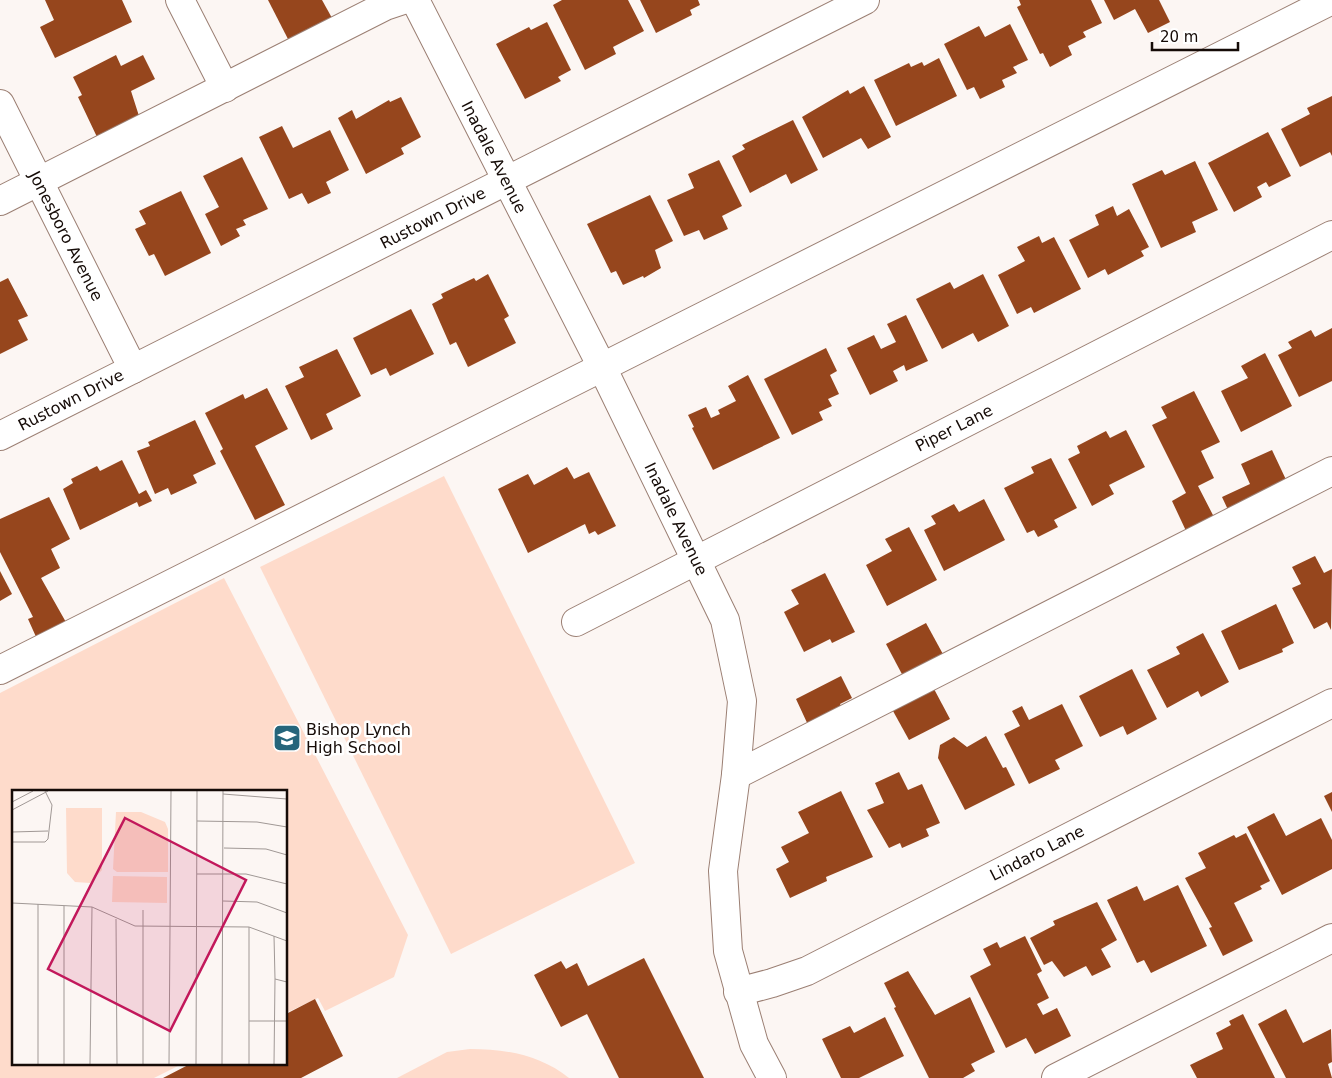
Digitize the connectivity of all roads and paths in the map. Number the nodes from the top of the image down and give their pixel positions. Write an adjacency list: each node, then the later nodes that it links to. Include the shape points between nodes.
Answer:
1 (180, 0): 6 (street)
2 (403, 0): 6 (street, via 385,6)
3 (415, 0): 8 (street, Inadale Avenue)
4 (865, 0): 8 (street, Rustown Drive)
5 (1332, 0): 12 (street)
6 (225, 88): 9 (street)
7 (0, 104): 9 (street, Jonesboro Avenue)
8 (506, 181): 12 (street, Inadale Avenue); 13 (street, Rustown Drive)
9 (39, 182): 10 (street); 13 (street, Jonesboro Avenue)
10 (0, 202)
11 (1332, 235): 16 (street, Piper Lane)
12 (602, 367): 16 (street, Inadale Avenue); 18 (street)
13 (133, 369): 14 (street, Rustown Drive)
14 (0, 436)
15 (1332, 471): 20 (street)
16 (696, 559): 17 (street, Piper Lane); 20 (street, Inadale Avenue, via 725,620 742,701)
17 (576, 622)
18 (0, 670)
19 (1332, 703): 22 (street, Lindaro Lane, via 807,971)
20 (736, 776): 22 (street, Inadale Avenue, via 723,871 728,951)
21 (1332, 938): 24 (street)
22 (738, 992): 23 (street, Inadale Avenue, via 754,1044)
23 (772, 1078)
24 (1056, 1078)

